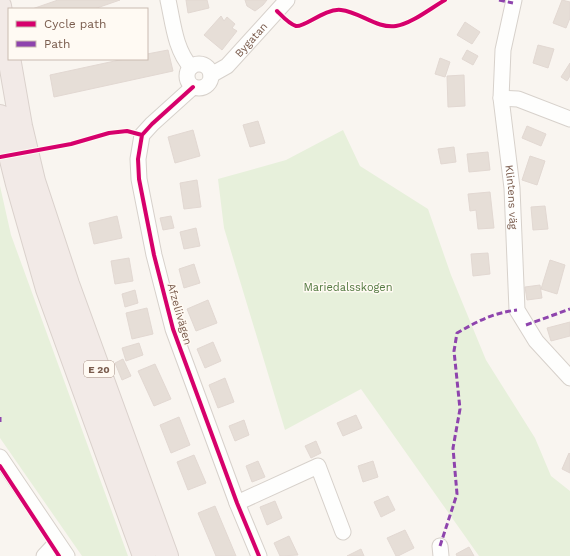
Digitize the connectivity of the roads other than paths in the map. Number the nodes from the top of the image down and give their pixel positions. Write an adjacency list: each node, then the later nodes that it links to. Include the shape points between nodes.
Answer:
1 (168, 0): 5 (street, via 178,41 186,62)
2 (287, 0): 6 (street, Bygatan, via 227,66)
3 (514, 0): 8 (street, Klintens väg, via 503,50)
4 (0, 6): 10 (highway, E 20)
5 (191, 67): 6 (street, via 205,65); 7 (street, via 187,79)
6 (211, 75): 7 (street, via 206,86)
7 (193, 87): 14 (street, Afzeliivägen, via 142,135 138,159 139,179 154,255 173,329)
8 (501, 98): 9 (street, via 518,99); 12 (street, Klintens väg, via 512,188 517,310 536,341)
9 (570, 119)
10 (8, 125): 11 (highway, E 20)
11 (25, 182): 19 (highway, E 20, via 47,289); 20 (highway, E 20, via 68,284)
12 (570, 378)
13 (0, 458): 16 (street)
14 (238, 503): 15 (street, via 318,466); 21 (street, Afzeliivägen)
15 (343, 532)
16 (57, 542): 17 (street); 18 (street)
17 (44, 556)
18 (67, 556)
19 (144, 556)
20 (166, 556)
21 (259, 556)

